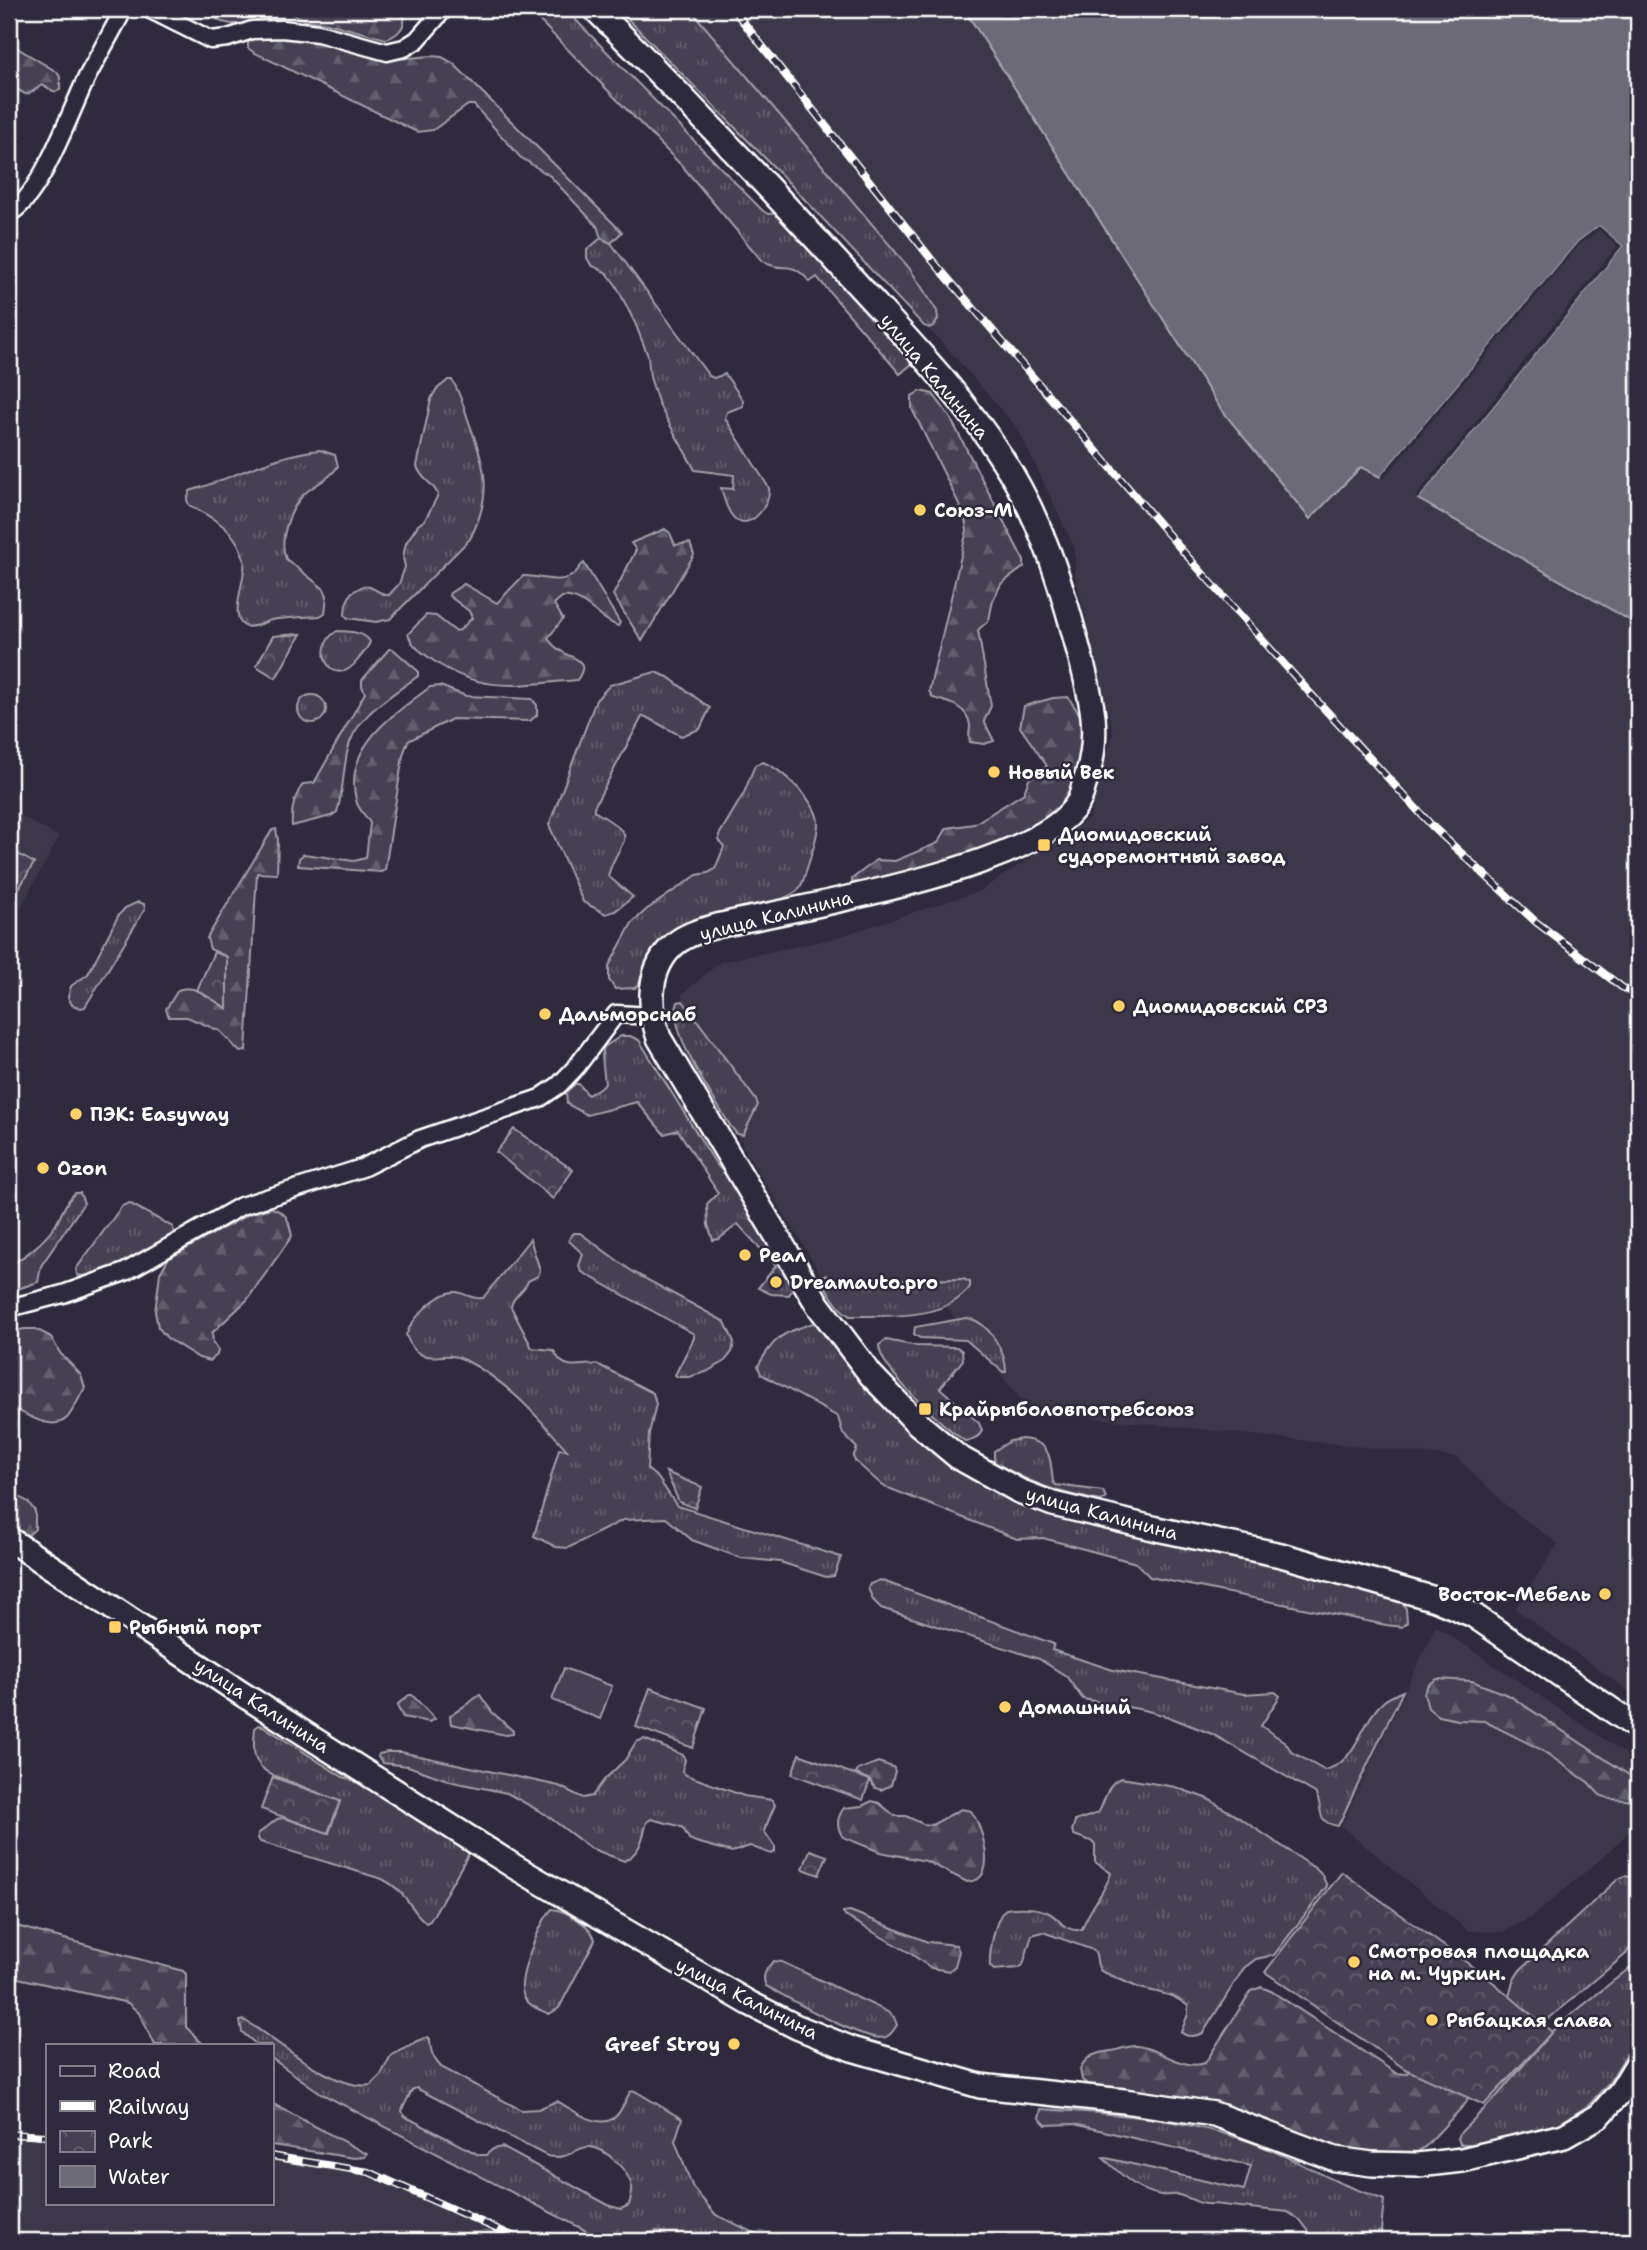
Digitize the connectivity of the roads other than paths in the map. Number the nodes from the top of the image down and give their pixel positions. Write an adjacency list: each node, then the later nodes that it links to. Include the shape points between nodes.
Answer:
1 (124, 9): 5 (street, via 46,167 17,210)
2 (149, 9): 3 (street, via 211,40 252,30 282,29 318,33 387,52 417,40)
3 (444, 9)
4 (595, 9): 6 (main road, улица Калинина, via 775,193 963,403 1002,458 1060,579 1096,735 1077,805 1060,822 1000,855 971,865 695,933 678,942 660,962 654,978)
5 (9, 213)
6 (652, 1016): 7 (street, via 616,1014 578,1066 540,1098 430,1135 362,1167 241,1206 125,1272); 9 (main road, улица Калинина, via 689,1091 818,1305 871,1375 958,1457 1018,1491 1053,1504 1281,1555 1435,1599 1473,1615)
7 (9, 1308)
8 (9, 1539): 10 (main road, улица Калинина, via 239,1692 527,1874 749,2003 842,2045 980,2086 1214,2114 1335,2159 1371,2164 1462,2160 1564,2136 1600,2116)
9 (1638, 1728)
10 (1638, 2063)

